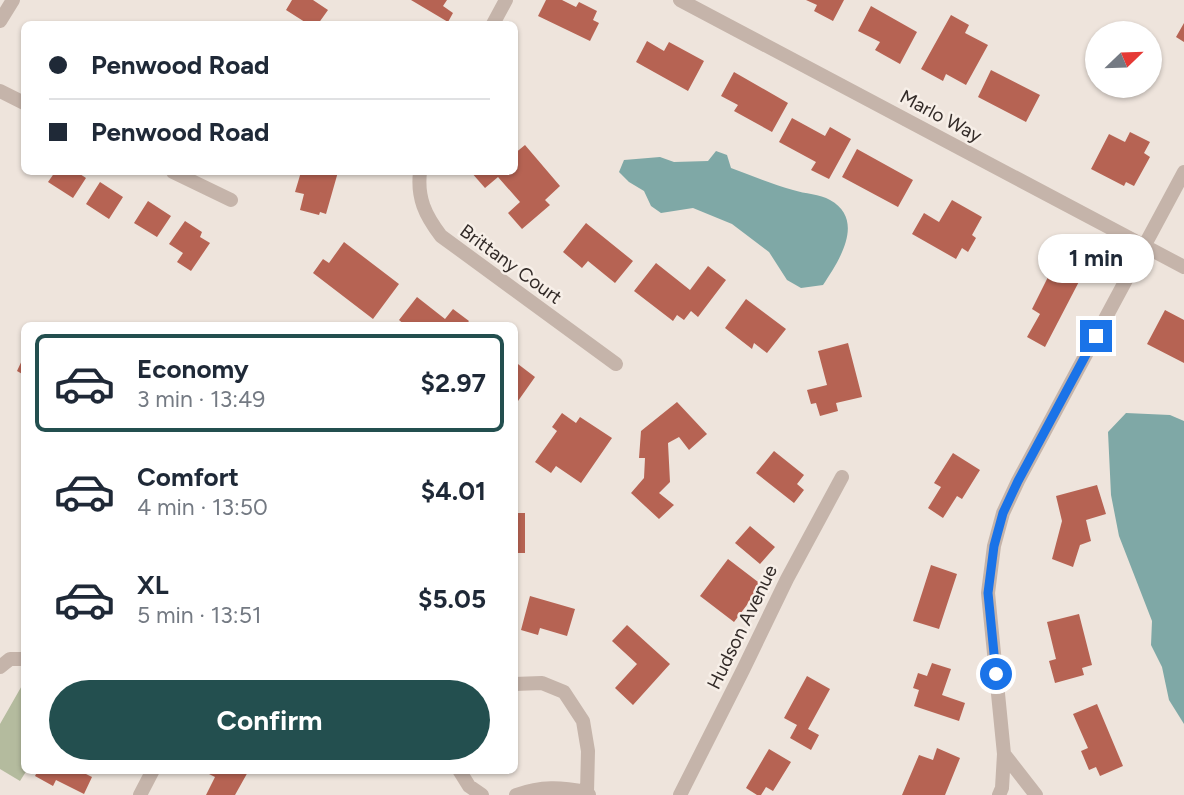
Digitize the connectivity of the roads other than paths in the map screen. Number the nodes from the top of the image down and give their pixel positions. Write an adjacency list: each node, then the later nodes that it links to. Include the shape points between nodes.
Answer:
1 (13, 0): 4 (street)
2 (506, 0): 5 (street)
3 (680, 0): 12 (street, Marlo Way)
4 (0, 21)
5 (495, 21)
6 (0, 91): 7 (street)
7 (21, 102)
8 (1184, 173): 12 (street)
9 (179, 175): 11 (street)
10 (420, 175): 14 (street, Brittany Court, via 421,200 441,236)
11 (231, 200)
12 (1144, 246): 13 (street, Marlo Way); 19 (street, via 1018,481 996,537 988,593)
13 (1184, 267)
14 (616, 364)
15 (842, 477): 26 (street, Hudson Avenue)
16 (21, 659): 17 (street, via 10,659)
17 (0, 667)
18 (518, 684): 22 (street, via 542,683 564,692 583,721)
19 (1004, 754): 27 (street); 28 (street)
20 (151, 774): 23 (street)
21 (461, 774): 24 (street, via 468,786)
22 (588, 794): 25 (street, via 561,787)
23 (140, 795)
24 (482, 795)
25 (516, 795)
26 (680, 795)
27 (999, 795)
28 (1036, 795)

